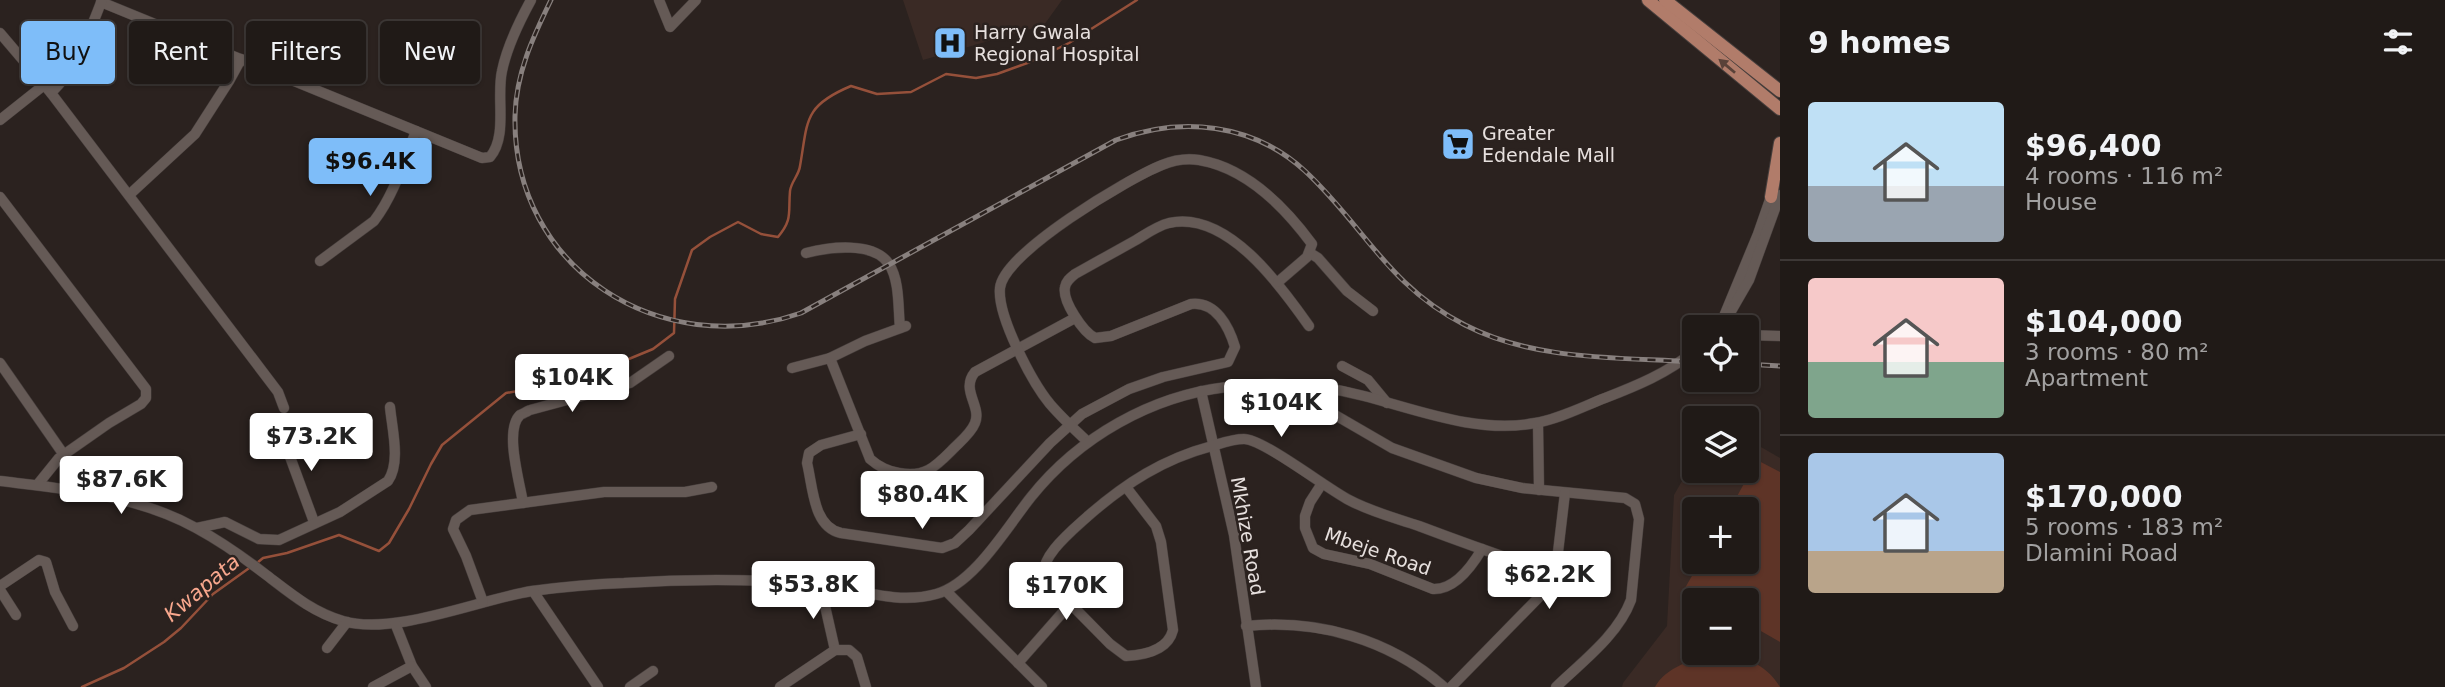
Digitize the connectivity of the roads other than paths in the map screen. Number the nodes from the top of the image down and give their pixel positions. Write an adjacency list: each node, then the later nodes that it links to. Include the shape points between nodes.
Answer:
1 (531, 0): 13 (street, via 503,64 499,137 493,154 482,158)
2 (659, 0): 3 (street, via 670,27)
3 (696, 0)
4 (1648, 0): 11 (main road, one-way to 4)
5 (1665, 0): 10 (main road)
6 (101, 1): 8 (street); 9 (street, via 75,61 60,83)
7 (0, 33): 9 (street)
8 (241, 59): 13 (street); 16 (street, via 195,134)
9 (47, 89): 12 (street); 16 (street)
10 (1780, 91)
11 (1779, 111)
12 (0, 120)
13 (416, 131): 21 (street, via 379,213)
14 (1780, 143): 17 (main road)
15 (1780, 172): 17 (street)
16 (130, 195): 39 (street, via 278,392)
17 (1775, 196): 24 (street)
18 (0, 197): 47 (street, via 146,389 141,404)
19 (806, 253): 31 (street, via 866,250 884,258 893,271 903,327)
20 (1310, 253): 22 (street); 23 (street); 29 (street, via 1312,244 1289,216 1250,182 1197,160 1164,164 1068,219 1010,267 1002,279 1000,301)
21 (320, 261)
22 (1278, 282): 25 (street, via 1215,230 1189,222 1170,223 1069,279 1065,294); 26 (street)
23 (1373, 311)
24 (1724, 315)
25 (1075, 318): 29 (street); 42 (street, via 1091,336 1100,338 1197,303 1212,309 1224,322 1235,347 1224,364 1163,377 1129,390)
26 (1309, 326)
27 (1759, 335): 28 (street)
28 (1780, 336)
29 (1018, 349): 42 (street, via 1043,395); 43 (street, via 972,375 969,387 975,422 929,470 908,475 883,469 870,459)
30 (668, 355): 55 (street, via 631,383 520,415 513,443)
31 (830, 358): 35 (street); 43 (street)
32 (1682, 359): 41 (street, via 1627,390)
33 (0, 363): 47 (street)
34 (1342, 366): 37 (street, via 1368,380)
35 (792, 368)
36 (1201, 391): 37 (street, via 1286,383); 45 (street, via 1131,416); 46 (street, Mkhize Road)
37 (1388, 403): 41 (street, via 1484,424)
38 (390, 407): 56 (street, via 391,477 340,512)
39 (284, 408)
40 (1323, 408): 53 (street, via 1392,448 1499,484)
41 (1538, 423): 53 (street)
42 (1069, 424): 43 (street, via 969,530 942,548 841,533 822,522 807,463 809,453); 45 (street)
43 (861, 434)
44 (282, 435): 56 (street)
45 (1088, 442): 63 (street, via 1034,493 992,547)
46 (1214, 445): 50 (street, via 1254,440); 52 (street, via 1165,462); 70 (street, Mkhize Road, via 1234,535)
47 (64, 455): 49 (street)
48 (0, 481): 49 (street)
49 (38, 484): 57 (street, via 141,505)
50 (1321, 485): 58 (street, via 1359,505); 58 (street, Mbeje Road, via 1306,516 1309,541 1318,552 1370,564 1440,589 1472,566)
51 (712, 487): 55 (street, via 685,492 604,492)
52 (1126, 487): 65 (street, via 1052,551 1042,569); 65 (street, via 1156,526 1161,542 1171,639 1162,647 1126,656)
53 (1539, 490): 54 (street)
54 (1565, 494): 59 (street); 86 (street, via 1625,498 1635,504 1639,519 1628,609 1609,636)
55 (523, 503): 64 (street, via 470,510 454,524)
56 (314, 522): 57 (street, via 279,540 259,539 225,522)
57 (197, 528): 67 (street, via 308,607)
58 (1482, 549): 59 (street)
59 (1555, 575): 85 (street, via 1541,597)
60 (820, 584): 62 (street, via 625,583); 63 (street, via 904,599); 72 (street)
61 (0, 588): 66 (street); 69 (street, via 39,560 46,562)
62 (533, 591): 64 (street); 78 (street)
63 (946, 591): 73 (street)
64 (483, 602): 68 (street)
65 (1070, 604): 73 (street)
66 (16, 615)
67 (347, 622): 68 (street); 71 (street)
68 (396, 623): 74 (street)
69 (73, 626)
70 (1246, 626): 83 (street, Mkhize Road); 84 (street, via 1292,624 1339,631 1398,655)
71 (327, 648)
72 (835, 650): 80 (street); 81 (street, via 849,650 857,657)
73 (1017, 663): 82 (street)
74 (412, 666): 76 (street); 77 (street)
75 (653, 671): 79 (street)
76 (373, 687)
77 (426, 687)
78 (598, 687)
79 (630, 687)
80 (780, 687)
81 (866, 687)
82 (1042, 687)
83 (1256, 687)
84 (1444, 687)
85 (1451, 687)
86 (1556, 687)

